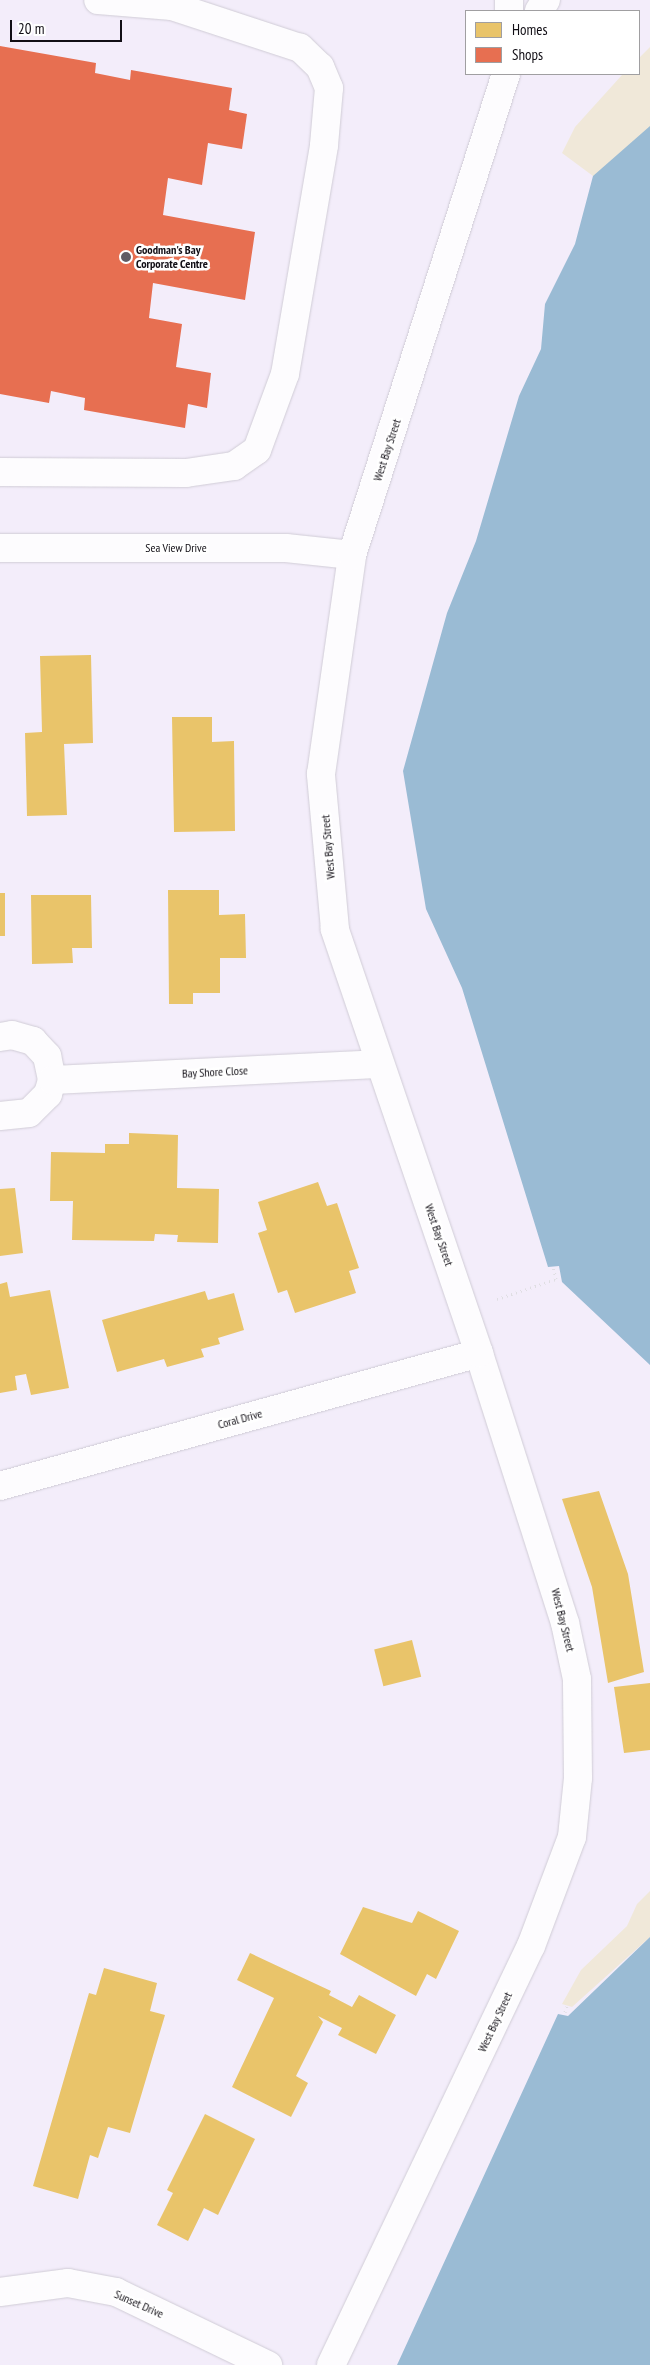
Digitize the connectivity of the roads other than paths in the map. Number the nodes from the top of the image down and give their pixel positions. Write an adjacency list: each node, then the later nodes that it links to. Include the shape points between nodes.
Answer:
1 (98, 0): 2 (main road)
2 (175, 3): 4 (main road, via 300,48 320,67 329,88 324,145 285,374 260,442 257,450 234,466 186,473)
3 (506, 75): 6 (main road, West Bay Street)
4 (0, 472)
5 (0, 548): 6 (main road, Sea View Drive, via 286,548)
6 (352, 555): 8 (main road, West Bay Street, via 321,774 335,929)
7 (0, 1037): 9 (main road, via 33,1041 47,1056)
8 (378, 1064): 9 (main road, Bay Shore Close); 11 (main road, West Bay Street)
9 (52, 1080): 10 (main road, via 48,1094 29,1113)
10 (0, 1116)
11 (480, 1352): 12 (main road, Coral Drive); 15 (main road, West Bay Street, via 560,1606 576,1679 580,1730 572,1837 531,1946)
12 (0, 1486)
13 (0, 2292): 14 (main road, Sunset Drive, via 68,2283 116,2292)
14 (268, 2365)
15 (332, 2365)

